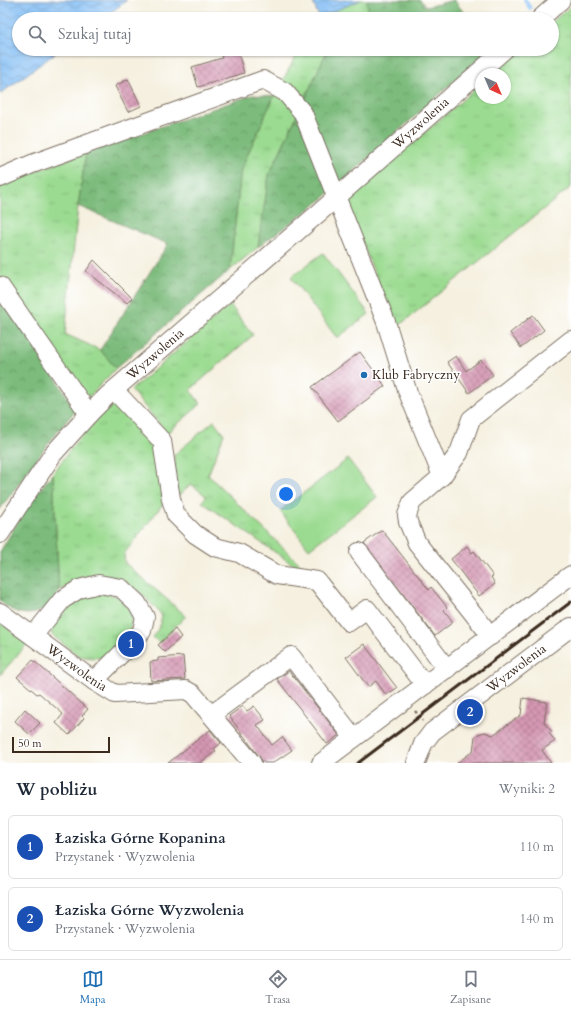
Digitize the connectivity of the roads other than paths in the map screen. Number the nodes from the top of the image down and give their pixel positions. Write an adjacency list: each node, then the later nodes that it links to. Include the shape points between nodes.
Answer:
1 (561, 0): 2 (street)
2 (548, 12)
3 (498, 56): 5 (street, Wyzwolenia)
4 (0, 178): 5 (street, via 263,80 285,92 303,113)
5 (336, 198): 8 (street, Wyzwolenia); 10 (street, via 386,322 407,390)
6 (0, 286): 9 (street)
7 (571, 340): 10 (street, via 471,419 459,452)
8 (114, 390): 9 (street, Wyzwolenia); 20 (street, via 162,441 170,499 176,515 195,534 215,547 239,553 277,575 317,581 349,622 367,609)
9 (89, 414): 11 (street, Wyzwolenia, via 53,454)
10 (442, 476): 17 (street, via 412,502 407,515 408,522 417,544)
11 (0, 534)
12 (359, 552): 18 (street)
13 (571, 575): 17 (street)
14 (0, 612): 16 (street, Wyzwolenia)
15 (571, 627): 25 (street, Wyzwolenia, via 432,732 423,744)
16 (33, 636): 19 (street, Wyzwolenia); 19 (street, via 62,600 79,589 99,584 121,588 137,602 145,617 142,631)
17 (492, 636): 18 (street)
18 (447, 669): 20 (street)
19 (94, 681): 21 (street, Wyzwolenia, via 115,694 186,690 193,694)
20 (424, 686): 22 (street)
21 (211, 715): 22 (street, via 291,656); 23 (street, Wyzwolenia)
22 (354, 738): 24 (street)
23 (252, 763)
24 (321, 763)
25 (416, 763)

